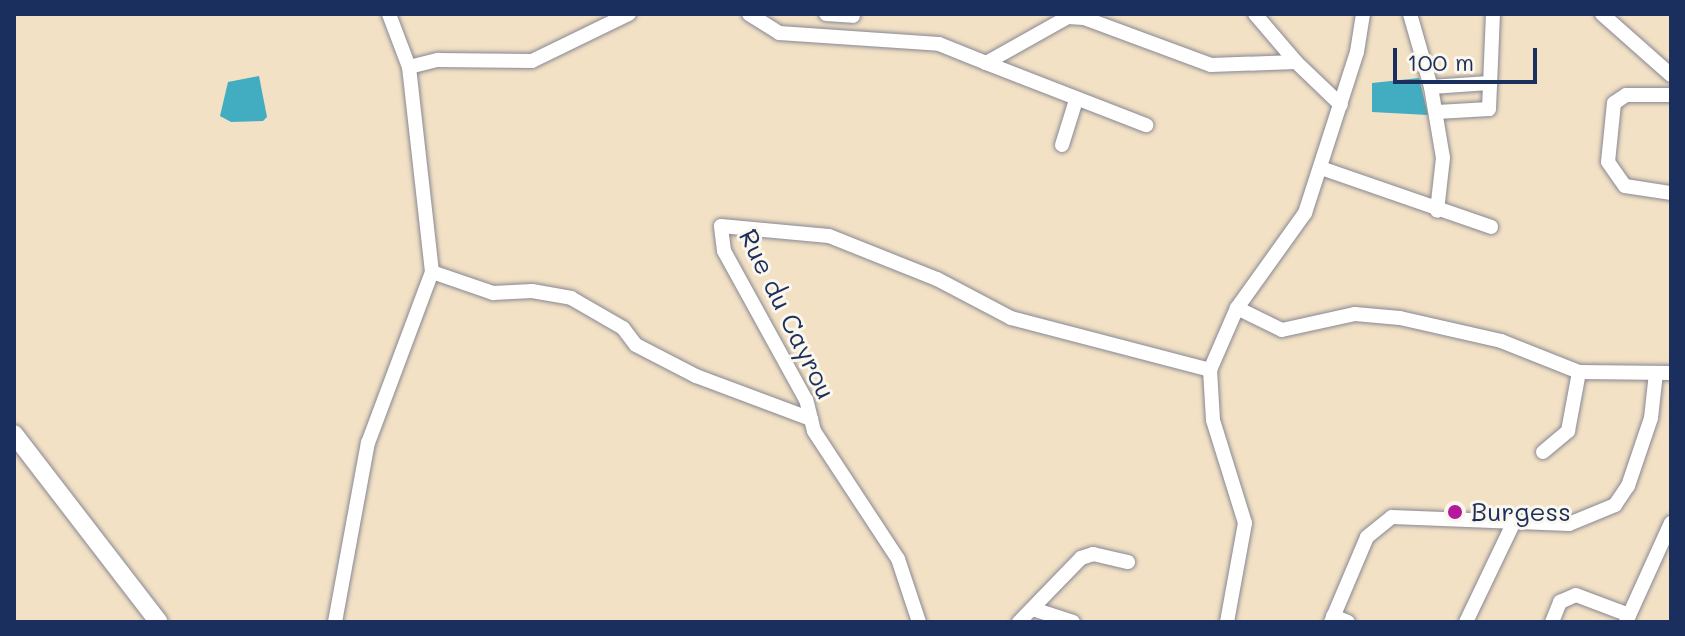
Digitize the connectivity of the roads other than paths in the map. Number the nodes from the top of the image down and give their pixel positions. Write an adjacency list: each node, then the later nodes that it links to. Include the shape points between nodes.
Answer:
1 (389, 14): 13 (street)
2 (629, 14): 13 (street, via 532,61 438,60)
3 (749, 14): 12 (street, via 779,33 939,44)
4 (826, 14): 10 (street)
5 (1255, 14): 11 (street)
6 (1363, 14): 19 (street)
7 (1410, 14): 16 (street)
8 (1493, 14): 15 (street)
9 (1602, 14): 14 (street)
10 (853, 16)
11 (1296, 62): 12 (street, via 1211,65 1068,17); 19 (street)
12 (986, 63): 18 (street)
13 (409, 67): 27 (street)
14 (1671, 75)
15 (1489, 83): 16 (street); 20 (street, via 1489,109)
16 (1431, 87): 20 (street)
17 (1671, 95): 24 (street, via 1626,95 1614,103 1608,162 1625,186)
18 (1076, 100): 21 (street); 22 (street)
19 (1341, 105): 23 (street)
20 (1437, 112): 25 (street, via 1443,158)
21 (1146, 125)
22 (1062, 145)
23 (1321, 168): 25 (street); 28 (street, via 1305,213)
24 (1671, 193)
25 (1437, 211): 26 (street)
26 (1491, 227)
27 (432, 272): 32 (street, via 493,293 532,291 571,298 623,328 636,345 696,376); 43 (street, via 368,443)
28 (1237, 308): 29 (street); 30 (street, via 1282,330 1355,314 1400,318 1501,341)
29 (1210, 370): 32 (street, Rue du Cayrou, via 1011,318 937,279 829,236 721,226 724,251 806,400); 46 (street, via 1213,420 1245,523)
30 (1579, 372): 31 (street); 34 (street, via 1568,431)
31 (1664, 373): 35 (street, via 1628,486 1615,505 1569,524)
32 (811, 419): 41 (street, Rue du Cayrou, via 842,477 898,559)
33 (14, 434): 42 (main road)
34 (1543, 452)
35 (1514, 522): 40 (street, via 1414,514 1384,521 1367,537); 48 (street)
36 (1671, 523): 39 (street)
37 (1128, 562): 38 (street, via 1093,554 1081,558)
38 (1033, 609): 44 (street); 45 (street)
39 (1627, 618): 49 (street, via 1576,595 1560,602)
40 (1332, 619): 47 (street)
41 (923, 621)
42 (159, 622)
43 (335, 622)
44 (1019, 622)
45 (1073, 622)
46 (1227, 622)
47 (1348, 622)
48 (1466, 622)
49 (1552, 622)

